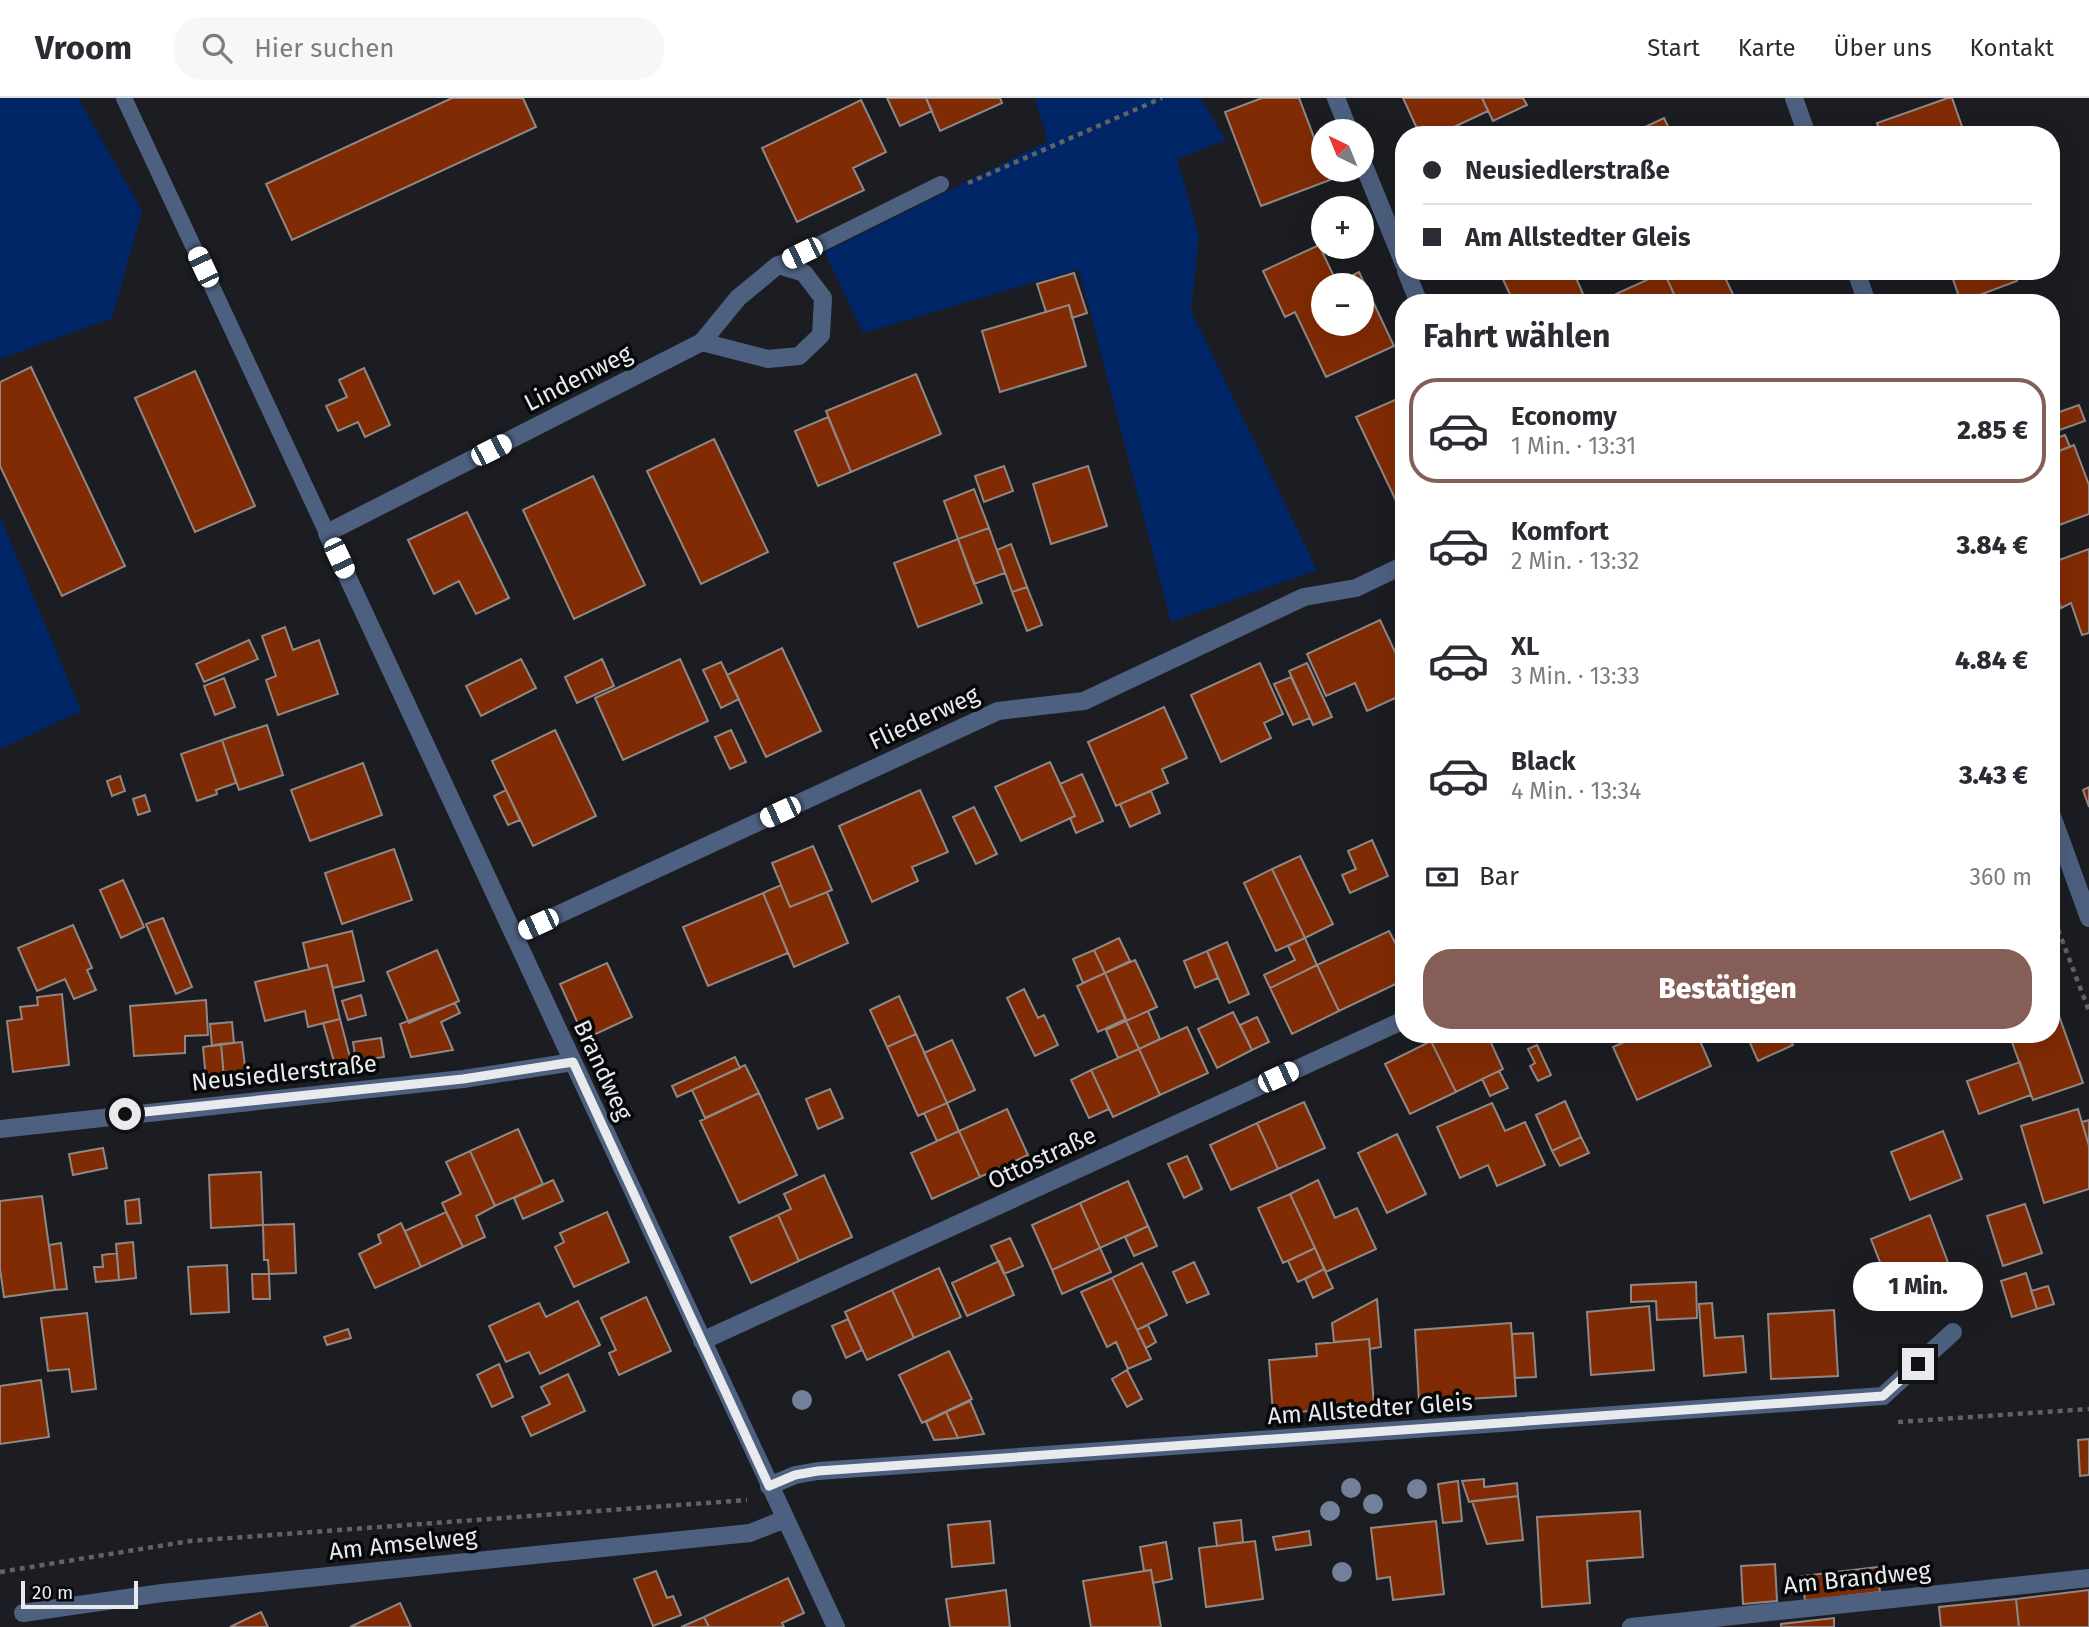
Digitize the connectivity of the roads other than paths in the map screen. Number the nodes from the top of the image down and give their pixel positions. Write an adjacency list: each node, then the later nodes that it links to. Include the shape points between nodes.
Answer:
1 (124, 98): 11 (lane)
2 (1336, 98): 4 (street)
3 (1794, 98): 5 (street)
4 (1344, 119)
5 (1804, 126)
6 (1371, 182): 8 (street)
7 (941, 184): 9 (lane)
8 (1395, 242)
9 (778, 265): 10 (street, Lindenweg, via 738,298); 10 (street, via 804,274 823,298 821,335 799,356 768,359)
10 (702, 342): 11 (street, Lindenweg)
11 (327, 533): 15 (street, Brandweg)
12 (1395, 569): 15 (street, Fliederweg, via 1356,588 1304,597 1084,701 998,711)
13 (2060, 838): 14 (street)
14 (2089, 918)
15 (514, 935): 17 (street, Brandweg)
16 (1395, 1024): 20 (street, Ottostraße)
17 (573, 1062): 18 (street, Neusiedlerstraße, via 463,1079); 20 (street, Brandweg)
18 (0, 1129)
19 (1953, 1332): 21 (street, Am Allstedter Gleis, via 1883,1396 818,1471)
20 (702, 1341): 21 (street, Brandweg)
21 (769, 1486): 22 (street, Brandweg)
22 (785, 1519): 24 (street, Am Amselweg, via 750,1533 162,1593); 25 (street, Brandweg)
23 (2089, 1578): 26 (street, Am Brandweg)
24 (23, 1613)
25 (836, 1627)
26 (1631, 1627)

